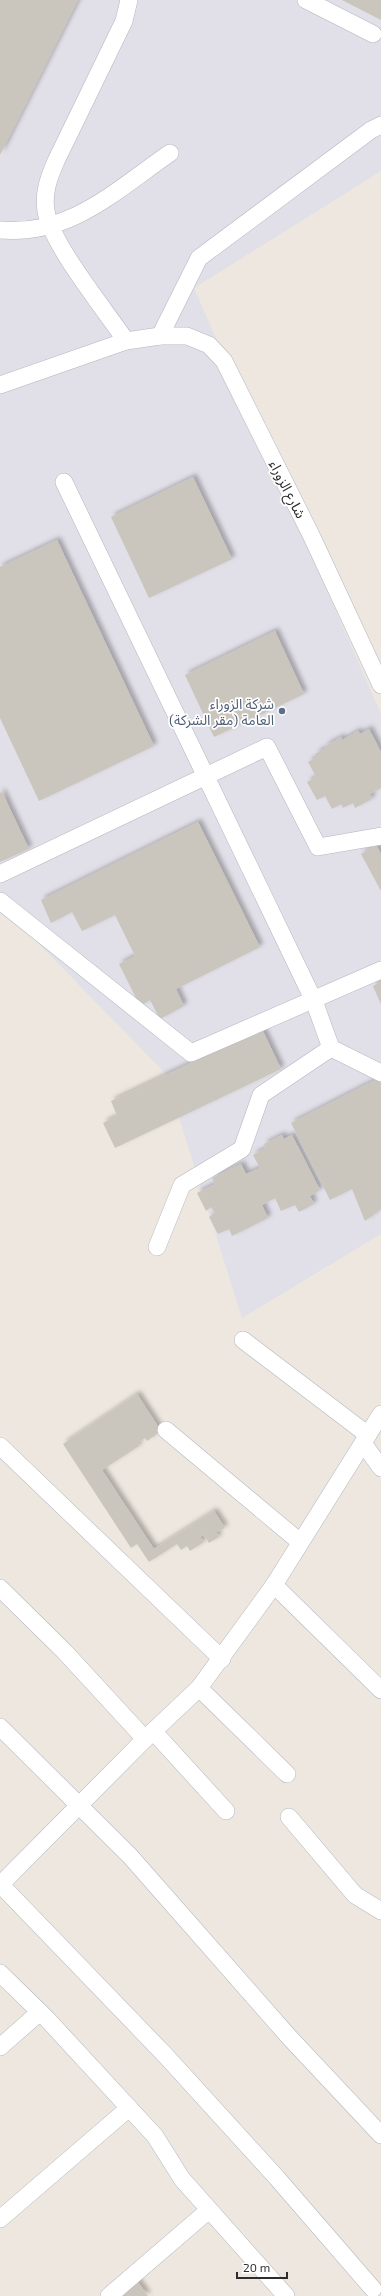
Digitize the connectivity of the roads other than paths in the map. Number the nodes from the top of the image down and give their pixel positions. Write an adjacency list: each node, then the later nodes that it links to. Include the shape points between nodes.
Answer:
1 (129, 0): 6 (street, via 124,21 49,176 46,211)
2 (306, 0): 3 (street)
3 (373, 34)
4 (381, 125): 8 (street, via 199,258)
5 (170, 153): 6 (street, via 84,212)
6 (50, 227): 7 (street); 9 (street, via 60,246)
7 (0, 230)
8 (160, 336): 9 (street, شارع الزوراء); 12 (street, شارع الزوراء, via 187,336 209,345 224,361)
9 (126, 341): 10 (street, شارع الزوراء)
10 (0, 385)
11 (64, 482): 13 (street)
12 (379, 674)
13 (206, 778): 14 (street, via 267,747 318,847); 15 (street); 18 (street)
14 (381, 836)
15 (0, 874)
16 (0, 901): 18 (street, via 191,1054)
17 (381, 970): 18 (street)
18 (314, 1001): 19 (street)
19 (332, 1048): 20 (street); 21 (street, via 261,1095 242,1149 182,1185)
20 (381, 1073)
21 (157, 1247)
22 (242, 1340): 25 (street)
23 (381, 1414): 25 (street)
24 (166, 1430): 28 (street)
25 (365, 1439): 27 (street); 28 (street)
26 (0, 1446): 31 (street)
27 (381, 1468)
28 (300, 1542): 29 (street)
29 (274, 1585): 31 (street); 33 (street)
30 (0, 1588): 35 (street)
31 (222, 1659): 32 (street)
32 (200, 1688): 35 (street); 36 (street)
33 (381, 1690)
34 (0, 1727): 37 (street)
35 (149, 1736): 37 (street); 38 (street)
36 (287, 1774)
37 (79, 1806): 40 (street); 46 (street, via 130,1856 290,2038)
38 (226, 1811)
39 (288, 1817): 41 (street, via 356,1895)
40 (0, 1884): 49 (street, via 166,2056)
41 (381, 1911)
42 (0, 1973): 43 (street)
43 (40, 2012): 44 (street); 45 (street)
44 (0, 2047)
45 (129, 2108): 47 (street, via 155,2136 182,2179); 48 (street)
46 (381, 2135)
47 (209, 2210): 50 (street); 51 (street)
48 (0, 2219)
49 (373, 2289)
50 (109, 2296)
51 (286, 2296)

